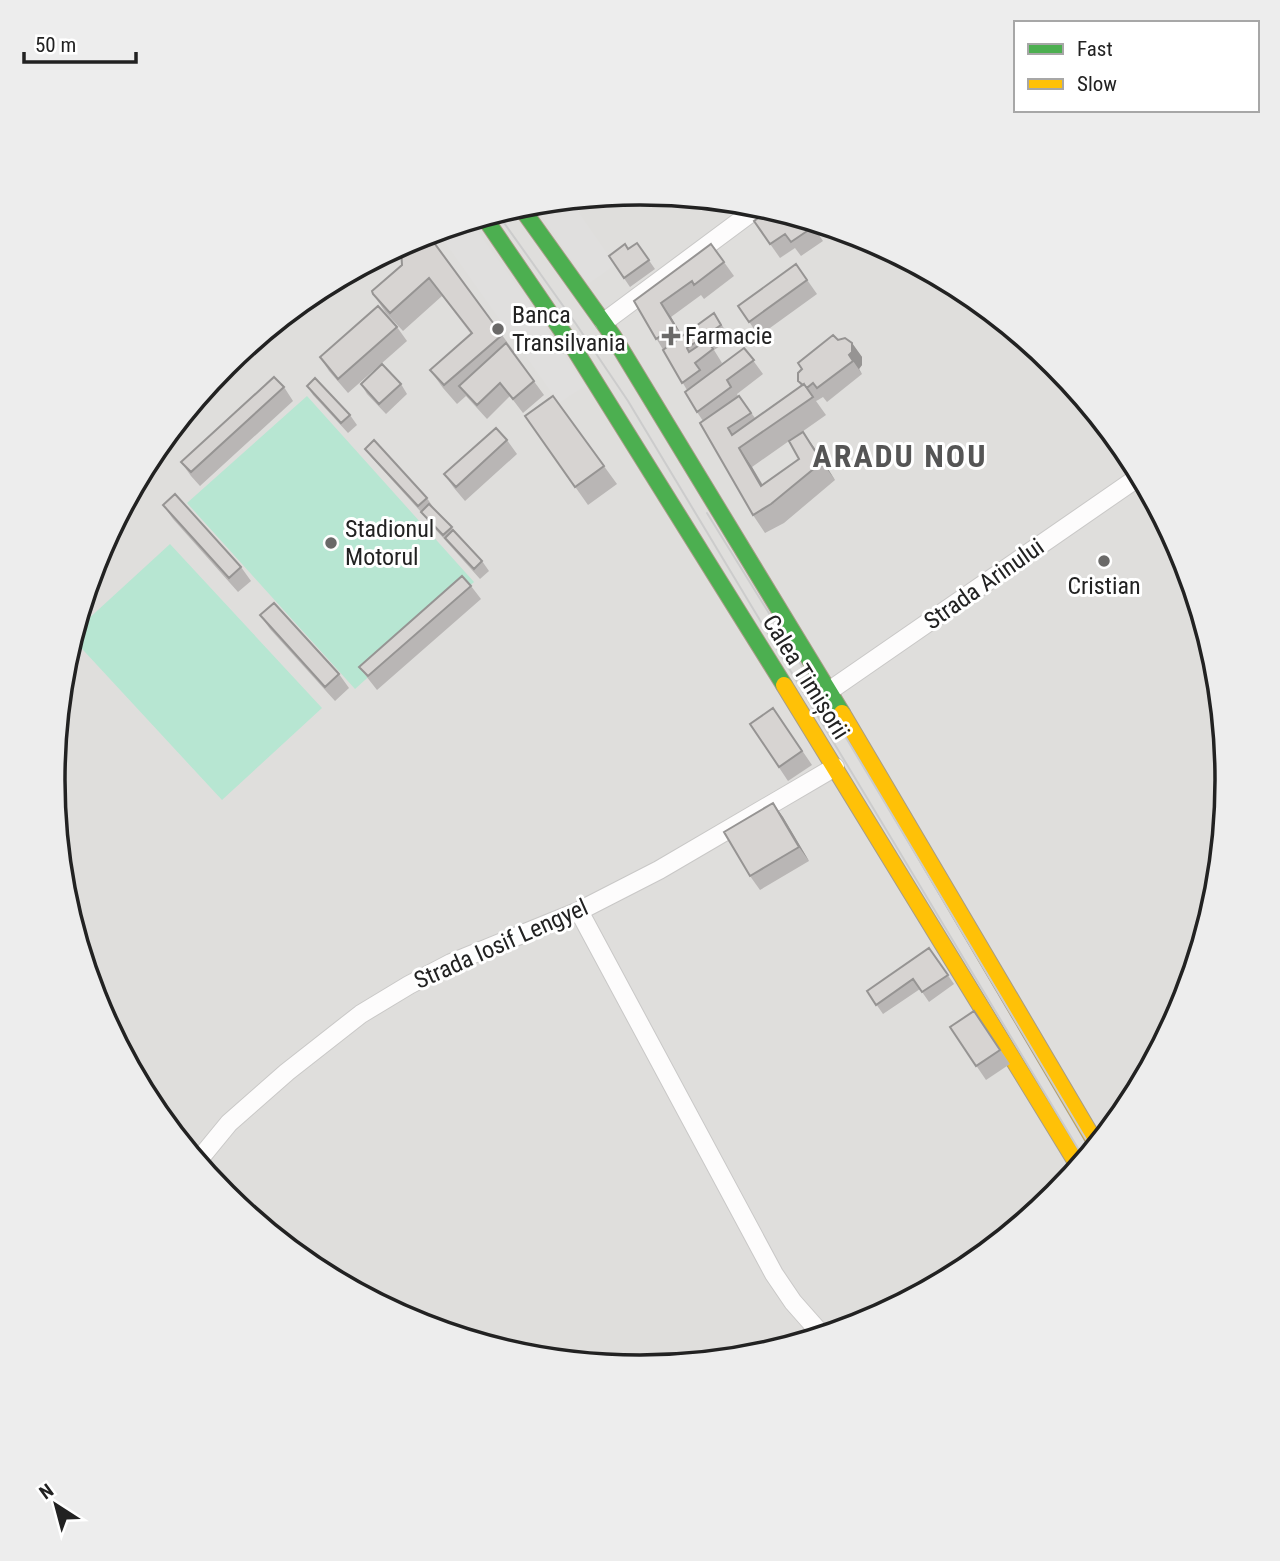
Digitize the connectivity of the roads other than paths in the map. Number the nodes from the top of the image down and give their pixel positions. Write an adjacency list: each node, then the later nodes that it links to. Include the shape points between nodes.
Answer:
1 (748, 215): 4 (street)
2 (527, 216): 4 (main road, Calea Timișorii)
3 (490, 225): 7 (main road, Calea Timișorii, via 575,350)
4 (604, 322): 6 (main road, Calea Timișorii)
5 (1131, 482): 6 (street, Strada Arinului)
6 (829, 691): 9 (main road, Calea Timișorii)
7 (835, 767): 8 (street, Strada Iosif Lengyel); 11 (main road, Calea Timișorii)
8 (579, 911): 10 (street, Strada Iosif Lengyel, via 451,963 361,1014 229,1123); 12 (street, via 774,1274)
9 (1092, 1136)
10 (203, 1154)
11 (1074, 1158)
12 (816, 1328)

